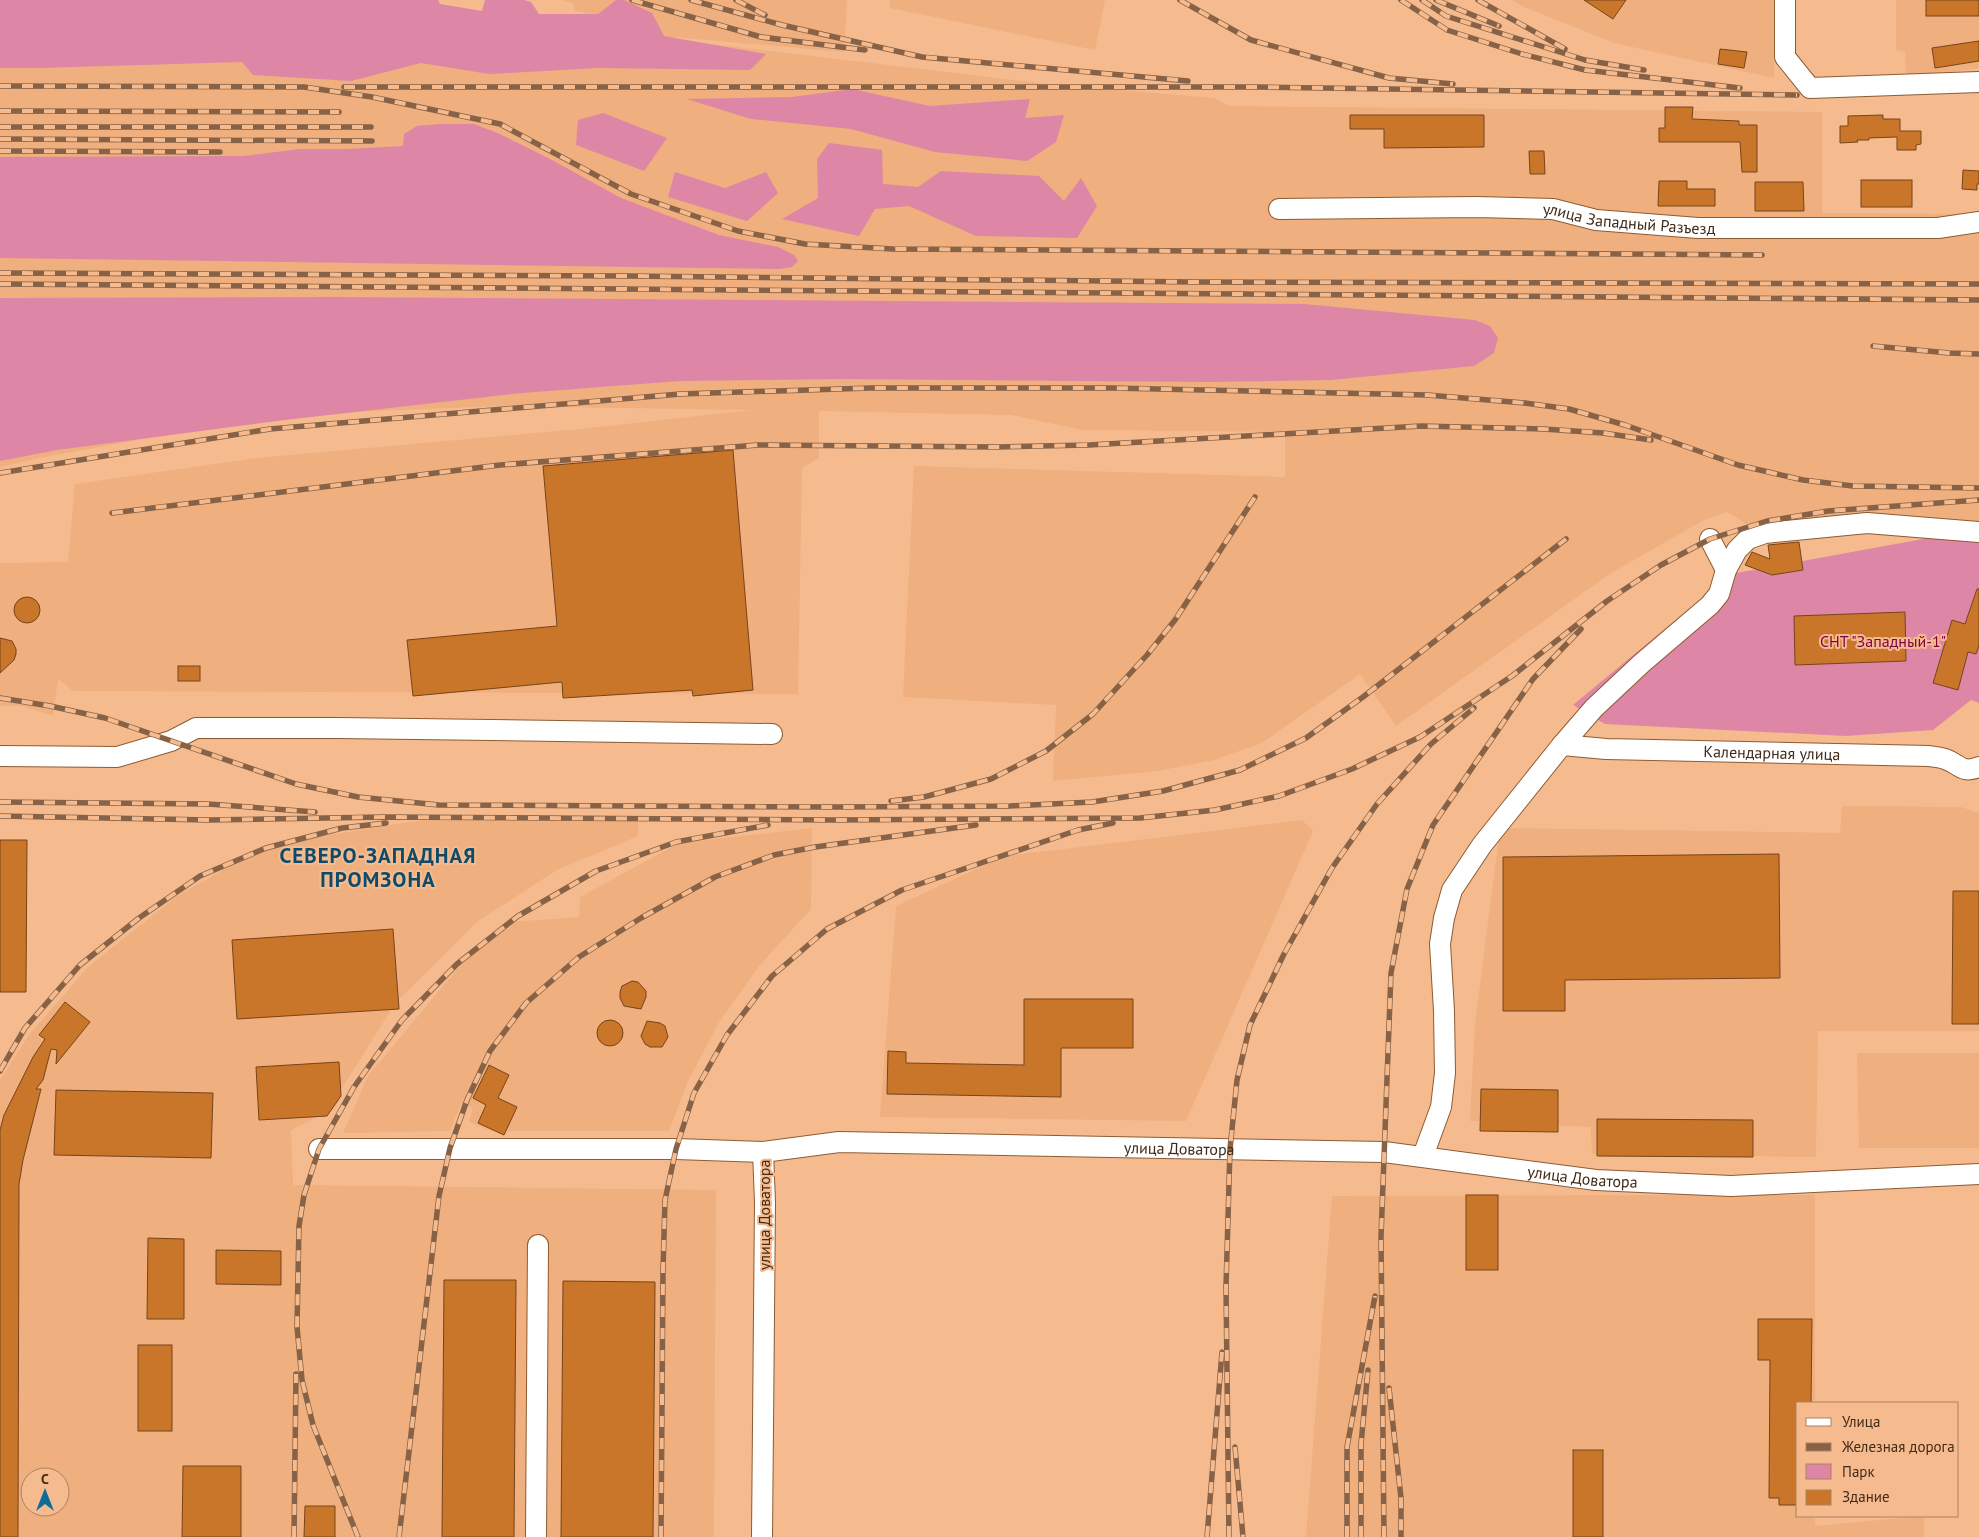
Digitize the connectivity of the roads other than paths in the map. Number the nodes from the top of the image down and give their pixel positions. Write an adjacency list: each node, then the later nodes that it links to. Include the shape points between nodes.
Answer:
1 (1785, 0): 2 (street, via 1785,57 1810,88)
2 (1979, 82)
3 (1279, 209): 4 (street, улица Западный Разъезд, via 1553,209 1596,220 1698,228 1938,228)
4 (1979, 222)
5 (1979, 532): 7 (street, via 1867,523 1765,533 1748,539 1737,550)
6 (1710, 539): 7 (street)
7 (1726, 570): 9 (street, via 1719,594 1710,605 1608,695)
8 (772, 734): 10 (street, via 196,728 171,741 116,757)
9 (1562, 745): 11 (street, Календарная улица, via 1606,749 1929,756 1968,770); 14 (street, via 1482,845 1452,890 1440,944 1446,1073 1441,1107)
10 (0, 756)
11 (1979, 767)
12 (319, 1149): 13 (street)
13 (763, 1152): 14 (street, улица Доватора, via 840,1142 1375,1152); 18 (street, улица Доватора)
14 (1423, 1156): 15 (street, улица Доватора, via 1596,1180 1731,1186)
15 (1979, 1174)
16 (538, 1245): 17 (street)
17 (536, 1537)
18 (762, 1537)

